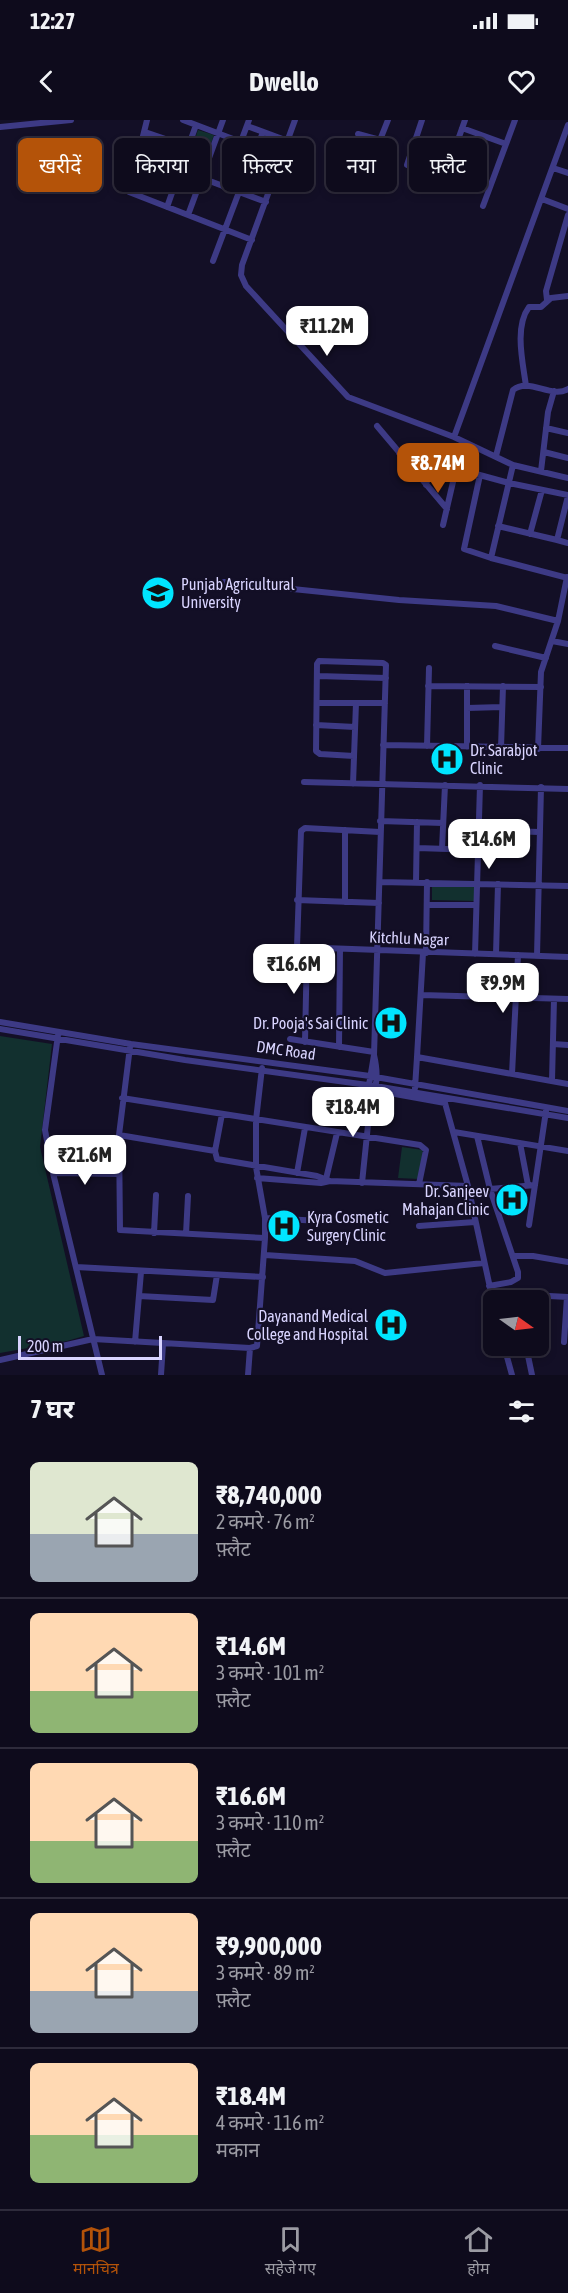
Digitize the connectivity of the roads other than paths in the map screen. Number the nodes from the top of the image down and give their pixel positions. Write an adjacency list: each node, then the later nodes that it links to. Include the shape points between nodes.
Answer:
1 (71, 120): 13 (street)
2 (147, 120): 15 (street)
3 (183, 120): 11 (street)
4 (223, 120): 17 (street)
5 (295, 120): 26 (street)
6 (388, 120): 18 (street, via 380,140)
7 (422, 120): 30 (street)
8 (465, 120): 14 (street)
9 (515, 120): 28 (street)
10 (248, 123): 16 (street); 23 (street)
11 (196, 125): 17 (street); 21 (street)
12 (568, 125): 31 (street)
13 (0, 127)
14 (462, 128): 27 (street); 28 (street)
15 (145, 132): 19 (street); 20 (street)
16 (263, 132): 24 (street); 25 (street)
17 (218, 133): 22 (street); 29 (street)
18 (358, 134)
19 (143, 138)
20 (161, 138)
21 (192, 138)
22 (231, 138)
23 (242, 138)
24 (261, 138)
25 (280, 138)
26 (289, 138)
27 (458, 138)
28 (506, 144): 40 (street)
29 (210, 154)
30 (407, 165)
31 (553, 168): 32 (street); 38 (street)
32 (568, 174)
33 (129, 192): 41 (street)
34 (172, 192): 41 (street)
35 (196, 192): 43 (street)
36 (239, 192): 39 (street); 45 (street)
37 (269, 192): 39 (street)
38 (542, 199): 42 (street); 56 (street)
39 (266, 202): 46 (street)
40 (483, 206)
41 (167, 207): 43 (street)
42 (568, 209)
43 (188, 215): 45 (street)
44 (568, 215): 49 (street, via 546,291)
45 (225, 229): 46 (street); 47 (street)
46 (252, 240): 56 (street, via 242,265 244,282 345,394)
47 (213, 261)
48 (568, 296): 49 (street)
49 (547, 300): 50 (street, via 540,308 528,307 523,319)
50 (526, 386): 52 (street); 59 (street, via 517,387 511,395)
51 (568, 389): 52 (street)
52 (554, 391): 54 (street)
53 (376, 426): 58 (street)
54 (546, 428): 55 (street); 57 (street)
55 (568, 433)
56 (454, 437): 59 (street)
57 (544, 452): 60 (street); 64 (street)
58 (399, 453): 61 (street); 68 (street)
59 (496, 456): 62 (street)
60 (568, 458)
61 (432, 462): 63 (street); 68 (street)
62 (513, 465): 64 (street); 67 (street)
63 (456, 469): 65 (street); 71 (street)
64 (541, 471): 66 (street)
65 (480, 475): 67 (street); 77 (street, via 464,549)
66 (568, 478)
67 (509, 483): 69 (street); 73 (street)
68 (426, 485): 71 (street)
69 (542, 489): 70 (street); 74 (street)
70 (568, 496): 75 (street)
71 (447, 509): 72 (street)
72 (443, 525)
73 (498, 526): 74 (street); 77 (street)
74 (530, 534): 75 (street)
75 (556, 540): 76 (street)
76 (568, 543)
77 (490, 558): 78 (street)
78 (568, 577): 80 (street)
79 (224, 582): 80 (street, via 485,605)
80 (558, 621): 81 (street)
81 (552, 640): 82 (street); 84 (street)
82 (568, 644)
83 (495, 646): 84 (street)
84 (546, 658): 91 (street)
85 (429, 668): 88 (street)
86 (318, 676): 87 (street); 87 (street, via 319,661 362,662 385,663); 92 (street)
87 (386, 678): 94 (street)
88 (428, 686): 89 (street); 100 (street)
89 (467, 686): 90 (street); 96 (street)
90 (503, 686): 91 (street); 95 (street)
91 (541, 687): 104 (street)
92 (317, 703): 93 (street); 97 (street)
93 (356, 703): 94 (street); 98 (street)
94 (385, 703): 99 (street)
95 (502, 707): 96 (street); 102 (street)
96 (467, 708): 101 (street)
97 (316, 725): 98 (street); 105 (street, via 318,753)
98 (355, 728): 105 (street)
99 (383, 745): 100 (street); 108 (street)
100 (427, 746): 101 (street)
101 (467, 747): 102 (street)
102 (501, 748): 104 (street)
103 (568, 748): 104 (street)
104 (538, 749)
105 (354, 756): 107 (street)
106 (304, 782): 107 (street)
107 (353, 784): 108 (street)
108 (381, 784): 109 (street); 113 (street)
109 (445, 785): 110 (street); 115 (street)
110 (480, 785): 111 (street); 117 (street)
111 (541, 787): 112 (street); 119 (street)
112 (568, 789)
113 (380, 821): 114 (street); 118 (street)
114 (417, 822): 115 (street); 120 (street)
115 (443, 823): 121 (street)
116 (345, 830): 118 (street); 130 (street, via 303,829); 131 (street)
117 (479, 830): 119 (street); 122 (street)
118 (380, 832): 123 (street)
119 (539, 832): 128 (street)
120 (417, 848): 121 (street); 124 (street)
121 (442, 849): 122 (street)
122 (478, 850): 126 (street)
123 (380, 882): 124 (street); 132 (street)
124 (416, 882): 125 (street)
125 (427, 882): 126 (street); 134 (street)
126 (477, 884): 127 (street); 133 (street)
127 (498, 884): 128 (street); 140 (street)
128 (537, 884): 129 (street); 142 (street)
129 (568, 886)
130 (297, 900): 131 (street, Kitchlu Nagar); 135 (street, via 296,943 299,948)
131 (345, 902): 132 (street, Kitchlu Nagar)
132 (380, 903): 137 (street)
133 (476, 904): 134 (street); 139 (street)
134 (427, 905): 138 (street)
135 (307, 948): 136 (street, Kitchlu Nagar); 152 (street)
136 (340, 949): 137 (street, Kitchlu Nagar); 156 (street)
137 (377, 951): 138 (street, Kitchlu Nagar); 157 (street)
138 (425, 953): 139 (street, Kitchlu Nagar); 144 (street)
139 (475, 954): 140 (street, Kitchlu Nagar)
140 (496, 954): 141 (street, Kitchlu Nagar)
141 (518, 956): 142 (street, Kitchlu Nagar); 145 (street)
142 (537, 956): 143 (street, Kitchlu Nagar)
143 (568, 957)
144 (421, 995): 145 (street); 158 (street)
145 (516, 998): 146 (street); 161 (street)
146 (554, 999): 147 (street); 153 (street)
147 (568, 999)
148 (0, 1022): 150 (street)
149 (0, 1029): 150 (street)
150 (57, 1035): 155 (street); 185 (street, via 45,1130)
151 (290, 1039): 152 (street)
152 (305, 1042): 156 (street)
153 (552, 1044): 154 (street); 163 (street)
154 (568, 1045)
155 (130, 1047): 159 (street, DMC Road); 160 (street); 168 (street)
156 (339, 1047): 157 (street)
157 (374, 1054): 162 (street)
158 (417, 1057): 161 (street); 164 (street)
159 (263, 1061): 160 (street); 162 (street, DMC Road)
160 (262, 1070): 166 (street); 173 (street)
161 (512, 1074): 163 (street)
162 (373, 1077): 164 (street, DMC Road); 166 (street)
163 (552, 1081): 165 (street)
164 (415, 1084): 167 (street); 169 (street, DMC Road)
165 (568, 1084)
166 (372, 1089): 167 (street); 176 (street, via 443,1102); 179 (street)
167 (415, 1092): 169 (street)
168 (122, 1098): 171 (street); 177 (street)
169 (546, 1111): 170 (street, DMC Road); 172 (street); 181 (street)
170 (568, 1111)
171 (222, 1114): 173 (street); 182 (street)
172 (568, 1118)
173 (256, 1120): 174 (street); 184 (street)
174 (305, 1128): 175 (street); 186 (street)
175 (337, 1132): 179 (street); 189 (street)
176 (454, 1132): 178 (street); 193 (street)
177 (119, 1135): 182 (street); 187 (street)
178 (477, 1136): 180 (street); 194 (street)
179 (366, 1137): 190 (street); 191 (street, via 424,1146)
180 (520, 1143): 181 (street); 192 (street)
181 (541, 1147): 183 (street); 192 (street)
182 (215, 1151): 184 (street, via 218,1160)
183 (568, 1151)
184 (256, 1167): 186 (street); 188 (street)
185 (53, 1173): 187 (street); 210 (street)
186 (297, 1173): 189 (street)
187 (118, 1174): 203 (street, via 120,1230)
188 (257, 1178): 189 (street, via 321,1183); 198 (street)
189 (328, 1180): 190 (street)
190 (362, 1183): 191 (street)
191 (419, 1184): 193 (street)
192 (532, 1185): 194 (street); 201 (street)
193 (468, 1186): 195 (street)
194 (490, 1189): 195 (street); 207 (street)
195 (469, 1194): 200 (street)
196 (156, 1195): 203 (street)
197 (188, 1196): 204 (street)
198 (265, 1218): 199 (street); 205 (street)
199 (321, 1221)
200 (475, 1222): 202 (street); 209 (street)
201 (529, 1225)
202 (419, 1226)
203 (154, 1233): 204 (street)
204 (186, 1234): 205 (street)
205 (265, 1238): 206 (street)
206 (265, 1255): 209 (street, via 355,1261 385,1273); 213 (street)
207 (513, 1256): 208 (street); 214 (street, via 516,1280)
208 (568, 1262)
209 (484, 1263): 214 (street)
210 (76, 1267): 211 (street); 219 (street)
211 (141, 1272): 212 (street); 216 (street)
212 (217, 1275): 213 (street); 216 (street, via 213,1300)
213 (263, 1277): 223 (street, via 258,1343)
214 (489, 1286): 215 (street)
215 (490, 1290)
216 (139, 1296): 220 (street)
217 (549, 1296): 218 (street)
218 (567, 1297): 221 (street)
219 (93, 1339): 220 (street); 226 (street); 227 (street)
220 (135, 1342): 222 (street)
221 (564, 1342)
222 (163, 1344): 223 (street); 228 (street)
223 (250, 1348): 229 (street)
224 (507, 1356): 230 (street)
225 (528, 1356): 231 (street)
226 (0, 1360)
227 (102, 1375)
228 (161, 1375)
229 (248, 1375)
230 (512, 1375)
231 (532, 1375)

